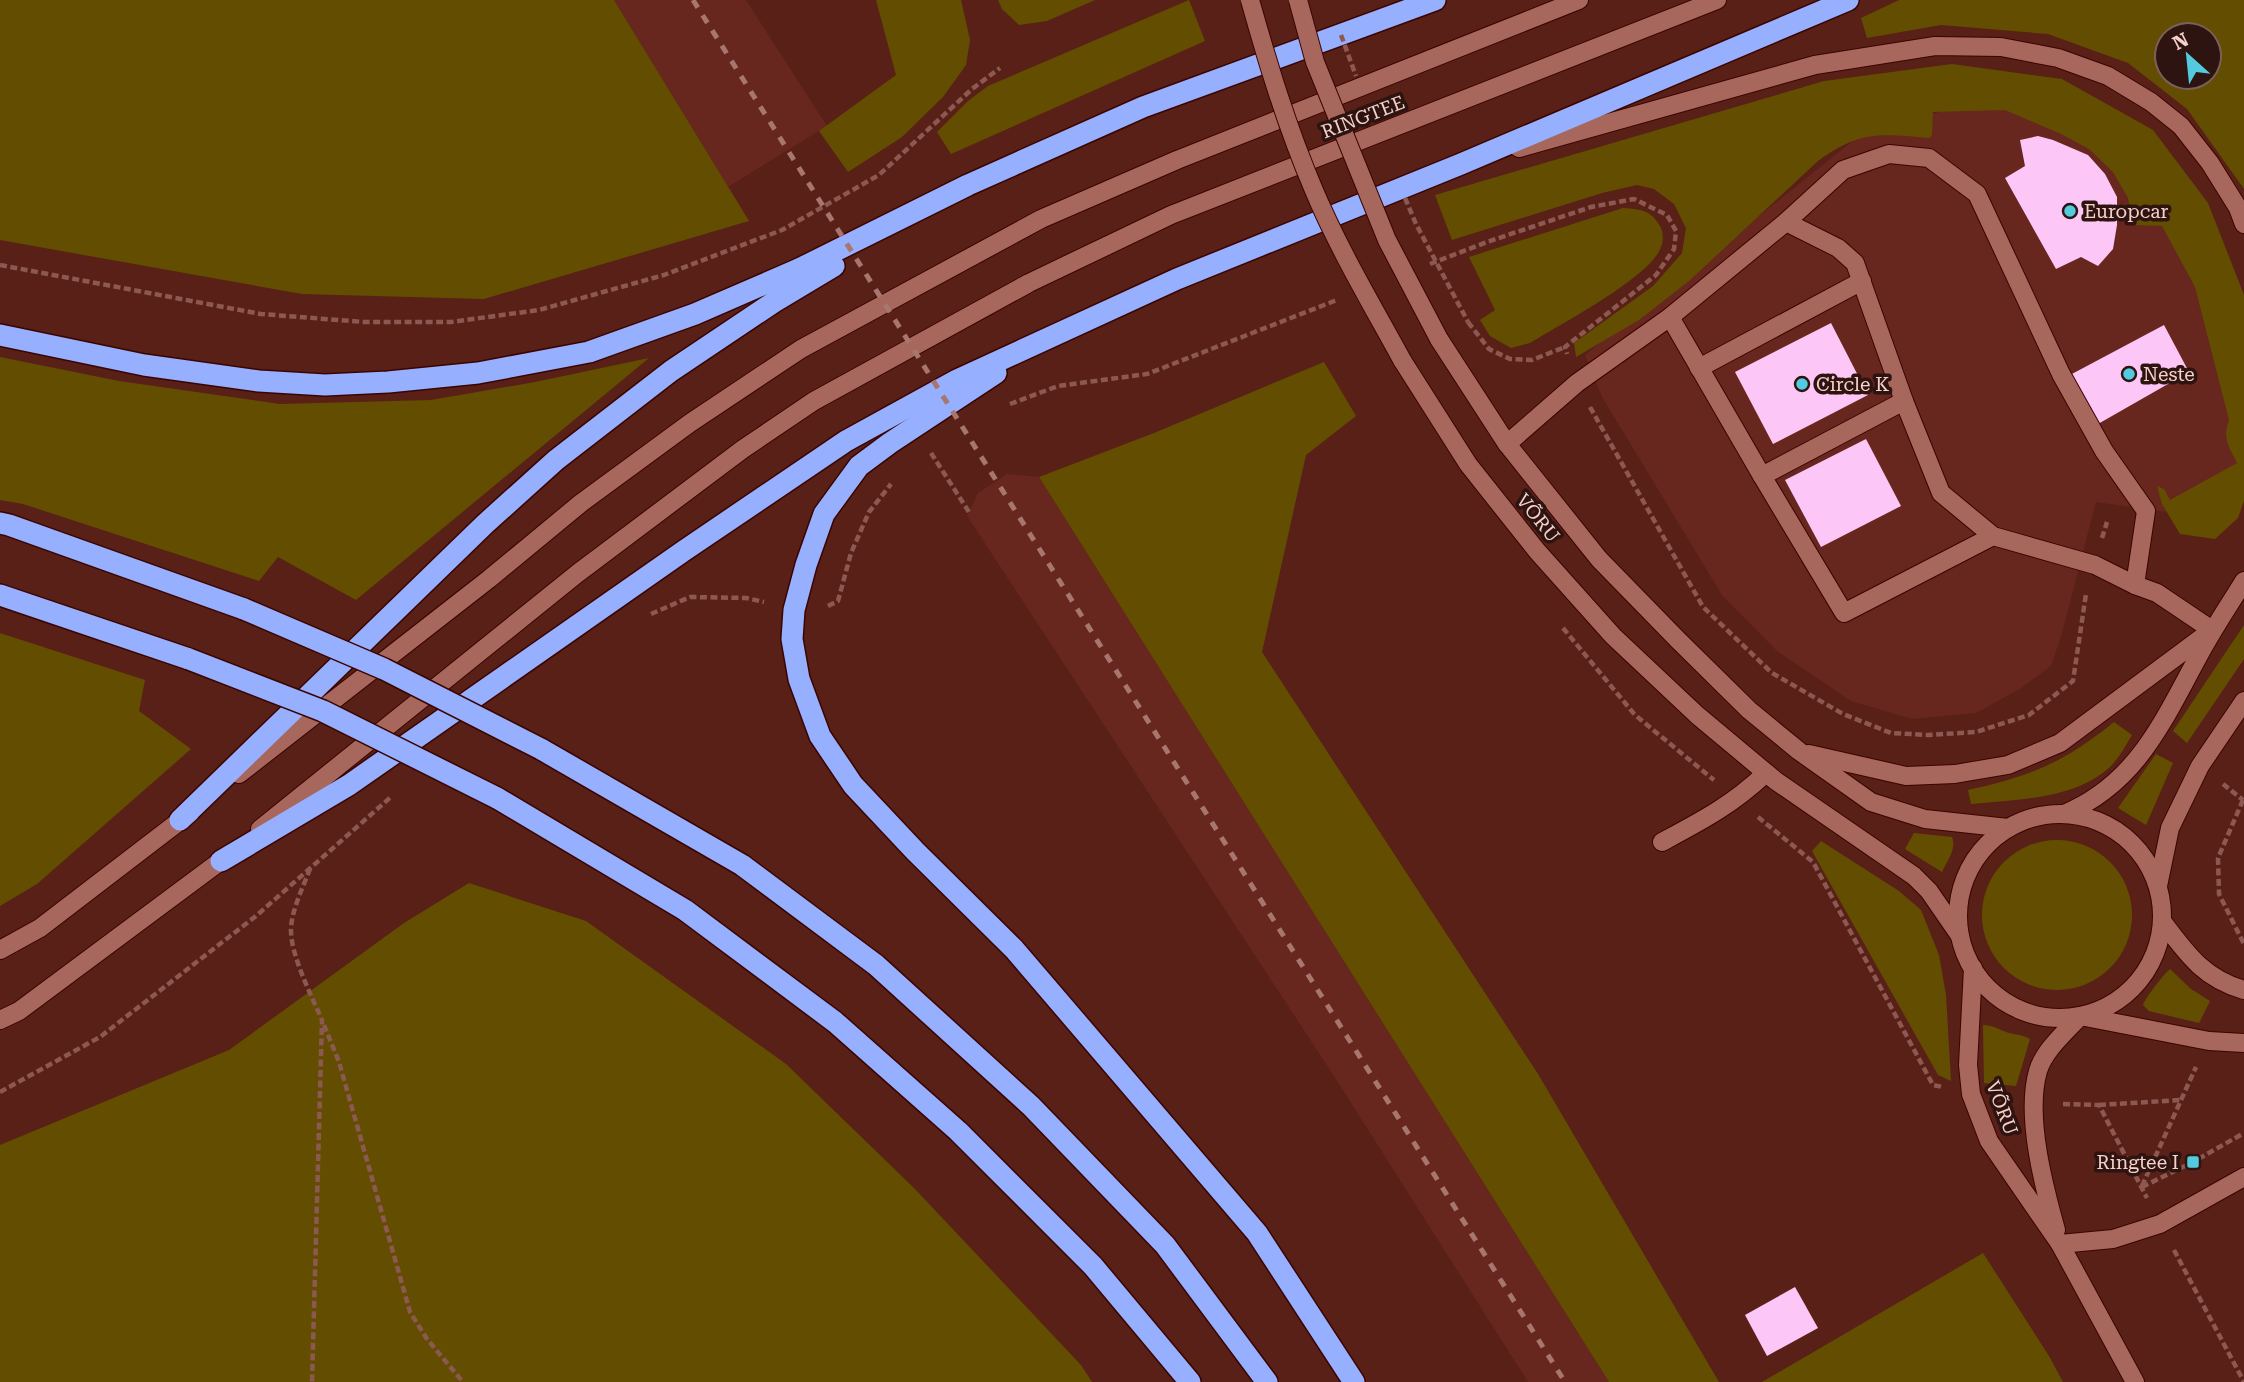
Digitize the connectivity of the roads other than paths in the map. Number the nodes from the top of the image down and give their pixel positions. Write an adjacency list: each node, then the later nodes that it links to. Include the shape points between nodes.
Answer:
1 (1250, 0): 29 (main road, VÕRU, bridge, via 1276,91 1349,265 1468,464 1536,551 1614,636 1697,715)
2 (1298, 0): 19 (main road, VÕRU, bridge, via 1315,62 1387,240 1439,339)
3 (1417, 0): 8 (main road)
4 (1435, 0): 8 (highway)
5 (1579, 0): 31 (main road, RINGTEE, via 1041,219 801,349 581,503)
6 (1717, 0): 34 (main road, RINGTEE, via 1171,215 1029,283 814,401 578,573)
7 (1848, 0): 9 (highway)
8 (1373, 22): 10 (highway, via 1143,107)
9 (1461, 164): 12 (main road, via 1815,65 1935,46 2001,47 2058,58 2108,76 2151,102 2181,126 2210,163); 15 (highway, via 1177,279)
10 (968, 185): 16 (highway, via 799,269 695,314 589,352 478,373 325,385 259,381 144,365); 31 (highway, via 774,302 671,371 556,460)
11 (1786, 222): 13 (main road, via 1838,248 1856,263); 14 (main road); 24 (main road, via 1843,170 1889,154 1929,158 1977,194 2062,374 2104,451 2146,511)
12 (2244, 225)
13 (1862, 281): 17 (main road); 18 (main road)
14 (1670, 317): 17 (main road); 19 (main road, via 1577,383)
15 (1060, 332): 34 (highway, via 957,380 846,442 349,785); 48 (highway, via 859,466 824,514 806,565 792,639 799,679 820,736 853,785 1014,949 1257,1233)
16 (0, 335)
17 (1699, 368): 20 (main road)
18 (1904, 401): 20 (main road); 22 (main road, via 1941,493)
19 (1507, 444): 28 (main road, VÕRU, via 1599,559 1749,710)
20 (1762, 477): 22 (main road, via 1844,613)
21 (0, 523): 47 (highway, bridge, via 244,609 384,669 541,749 742,865 876,965 1031,1106 1165,1245)
22 (1993, 536): 24 (main road, via 2095,565)
23 (2244, 581): 26 (main road)
24 (2135, 585): 26 (main road, via 2157,593)
25 (0, 595): 46 (highway, bridge, via 323,711 497,798 685,909 835,1022 958,1131 1093,1266)
26 (2213, 630): 28 (main road, via 2060,743 2008,765 1906,776); 30 (main road, via 2153,739 2102,794)
27 (2244, 701): 35 (main road, via 2200,766 2170,828)
28 (1799, 751): 32 (main road, VÕRU, via 1871,802 1925,819)
29 (1766, 772): 33 (main road, via 1721,810); 37 (main road, VÕRU, via 1914,876)
30 (2064, 814): 32 (main road, via 2045,814); 35 (main road, via 2084,816 2120,833 2135,846)
31 (180, 820): 38 (main road, RINGTEE, via 40,928)
32 (2008, 828): 37 (main road, via 1990,841 1966,875 1958,917)
33 (1662, 842)
34 (221, 861): 42 (main road, RINGTEE, via 19,1011)
35 (2158, 886): 36 (main road)
36 (2162, 921): 40 (main road, via 2203,970); 41 (main road, via 2156,950 2139,980 2112,1003)
37 (1960, 936): 39 (main road)
38 (0, 950)
39 (1973, 968): 41 (main road, via 1998,996 2016,1007 2036,1015); 45 (main road, VÕRU, via 1971,1094 1989,1141)
40 (2244, 990)
41 (2080, 1016): 43 (main road, via 2209,1041); 45 (main road, VÕRU, via 2038,1070 2033,1104 2040,1176)
42 (0, 1020)
43 (2244, 1043)
44 (2244, 1177): 45 (main road, via 2160,1224 2113,1240)
45 (2060, 1244): 49 (main road, VÕRU)
46 (1190, 1382)
47 (1267, 1382)
48 (1354, 1382)
49 (2135, 1382)

